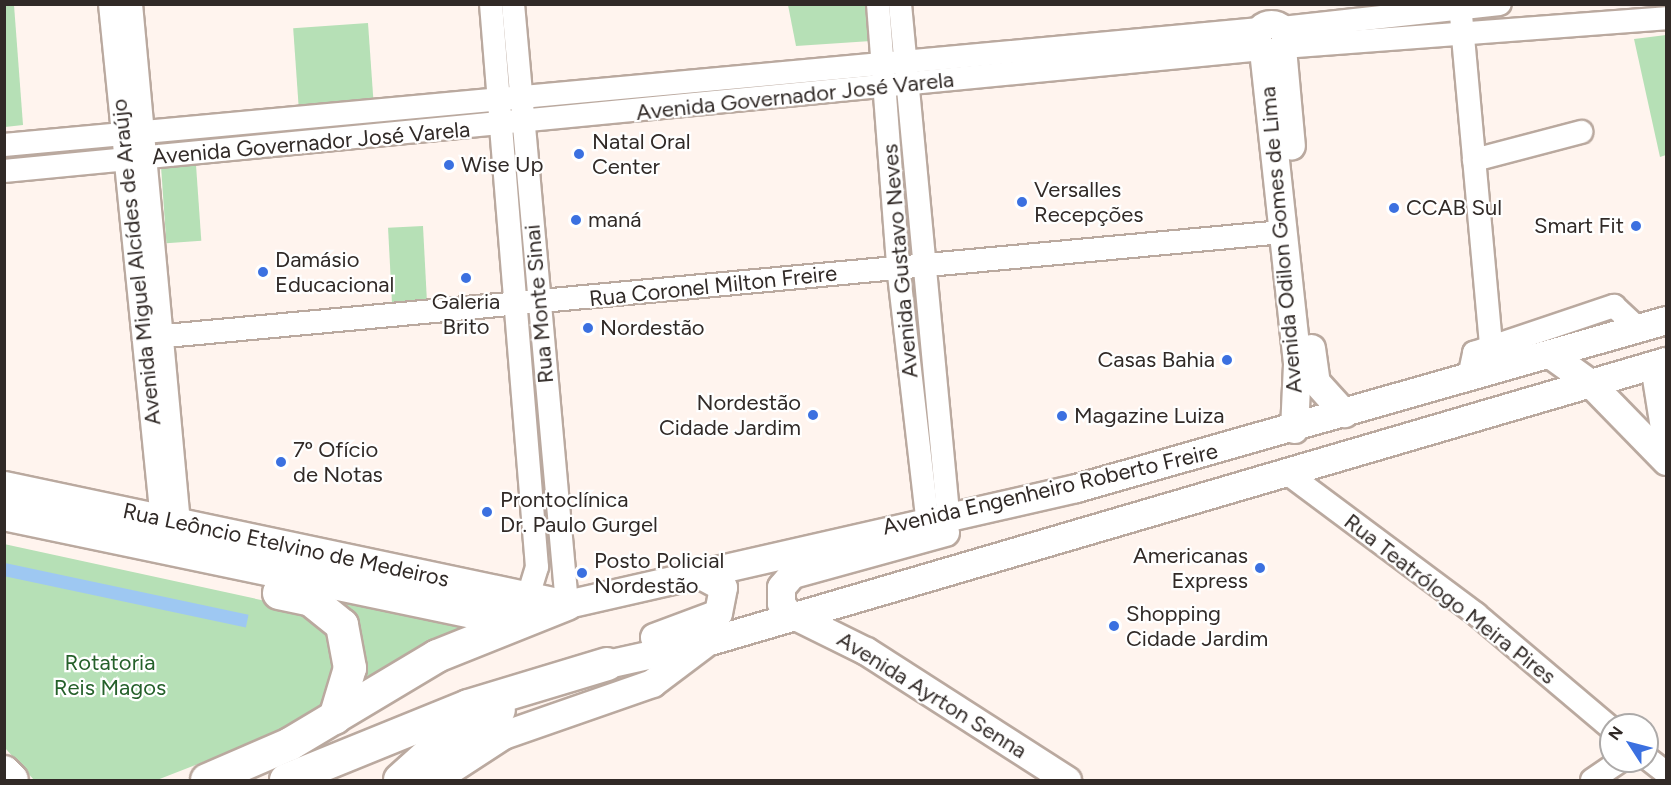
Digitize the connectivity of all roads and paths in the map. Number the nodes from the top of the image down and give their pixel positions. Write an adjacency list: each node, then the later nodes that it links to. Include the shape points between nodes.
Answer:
1 (110, 4): 16 (street, Avenida Miguel Alcídes de Araújo)
2 (130, 4): 16 (street, Avenida Miguel Alcídes de Araújo)
3 (491, 4): 13 (street, Rua Monte Sinai)
4 (513, 4): 13 (street, Rua Monte Sinai)
5 (878, 4): 12 (street, Avenida Gustavo Neves)
6 (900, 4): 12 (street, Avenida Gustavo Neves)
7 (1500, 4): 8 (street, Avenida Governador José Varela)
8 (1460, 6): 10 (street, Avenida Governador José Varela); 11 (street)
9 (1666, 18): 11 (street, Avenida Governador José Varela)
10 (1271, 32): 11 (street, Avenida Governador José Varela); 12 (street, Avenida Governador José Varela); 21 (main road, Avenida Odilon Gomes de Lima); 39 (main road, Avenida Odilon Gomes de Lima, via 1314,374 1324,394)
11 (1463, 34): 19 (street)
12 (896, 75): 13 (street, Avenida Governador José Varela); 14 (street, Avenida Governador José Varela); 22 (street, Avenida Gustavo Neves); 23 (street, Avenida Gustavo Neves)
13 (510, 100): 14 (street, Rua Monte Sinai); 16 (street, Avenida Governador José Varela)
14 (512, 125): 18 (street, Avenida Governador José Varela); 24 (street, Rua Monte Sinai); 25 (street, Rua Monte Sinai)
15 (1581, 132): 19 (street)
16 (132, 134): 17 (street, Avenida Governador José Varela); 18 (street, Avenida Miguel Alcídes de Araújo)
17 (4, 145)
18 (135, 159): 20 (street, Avenida Governador José Varela); 30 (street, Avenida Miguel Alcídes de Araújo)
19 (1474, 160): 26 (street)
20 (4, 171)
21 (1282, 232): 22 (street, Rua Coronel Milton Freire); 40 (main road, Avenida Odilon Gomes de Lima, via 1297,364)
22 (922, 263): 23 (street, Rua Coronel Milton Freire); 37 (street, Avenida Gustavo Neves)
23 (898, 266): 24 (street, Rua Coronel Milton Freire); 38 (street, Avenida Gustavo Neves)
24 (540, 304): 25 (street, Rua Coronel Milton Freire); 33 (street, Rua Monte Sinai)
25 (517, 307): 30 (street, Rua Coronel Milton Freire); 33 (street, Rua Monte Sinai)
26 (1487, 308): 29 (street); 31 (street)
27 (1666, 320): 28 (main road, Avenida Engenheiro Roberto Freire)
28 (1638, 328): 29 (street, via 1614,306); 32 (main road, Avenida Engenheiro Roberto Freire)
29 (1523, 335): 31 (street)
30 (152, 338): 48 (street, Avenida Miguel Alcídes de Araújo)
31 (1491, 345): 35 (street, via 1469,359)
32 (1551, 355): 35 (main road, Avenida Engenheiro Roberto Freire); 36 (main road)
33 (536, 361): 50 (street, Rua Monte Sinai); 51 (street, Rua Monte Sinai)
34 (1660, 363): 36 (main road, Avenida Engenheiro Roberto Freire); 41 (main road)
35 (1469, 376): 39 (main road, Avenida Engenheiro Roberto Freire)
36 (1590, 383): 42 (main road); 43 (main road, Avenida Engenheiro Roberto Freire)
37 (935, 389): 38 (street); 47 (street, Avenida Gustavo Neves)
38 (911, 393): 47 (street, Avenida Gustavo Neves)
39 (1344, 413): 40 (main road, Avenida Engenheiro Roberto Freire)
40 (1294, 429): 45 (main road, Avenida Engenheiro Roberto Freire)
41 (1666, 440)
42 (1666, 461)
43 (1287, 473): 55 (main road, Avenida Engenheiro Roberto Freire); 60 (street, Rua Teatrólogo Meira Pires, via 1476,614)
44 (4, 485): 48 (main road, Rua Leôncio Etelvino de Medeiros)
45 (1076, 488): 47 (main road, Avenida Engenheiro Roberto Freire); 55 (main road, via 1032,508 792,574 779,595)
46 (4, 514): 54 (highway)
47 (938, 515): 52 (main road, Avenida Engenheiro Roberto Freire)
48 (170, 522): 54 (main road, Rua Leôncio Etelvino de Medeiros)
49 (4, 537): 59 (highway, via 311,600 330,611 349,646 346,691)
50 (563, 565): 51 (street); 53 (street, Rua Monte Sinai)
51 (537, 567): 54 (street, Rua Monte Sinai)
52 (700, 575): 53 (main road, Avenida Engenheiro Roberto Freire); 58 (main road, via 723,587 724,602 713,618 607,651)
53 (567, 604): 54 (highway)
54 (525, 608): 59 (highway)
55 (793, 615): 56 (main road, Avenida Engenheiro Roberto Freire); 67 (main road, Avenida Ayrton Senna, via 857,645)
56 (706, 642): 57 (main road, Avenida Engenheiro Roberto Freire); 66 (main road, Avenida Engenheiro Roberto Freire, via 652,683 503,735)
57 (607, 664): 58 (highway)
58 (553, 679): 64 (highway, via 468,706); 65 (highway, via 430,753)
59 (335, 718): 63 (highway)
60 (1599, 718)
61 (4, 772): 62 (highway)
62 (12, 780)
63 (207, 780)
64 (291, 780)
65 (400, 780)
66 (434, 780)
67 (1067, 780)

